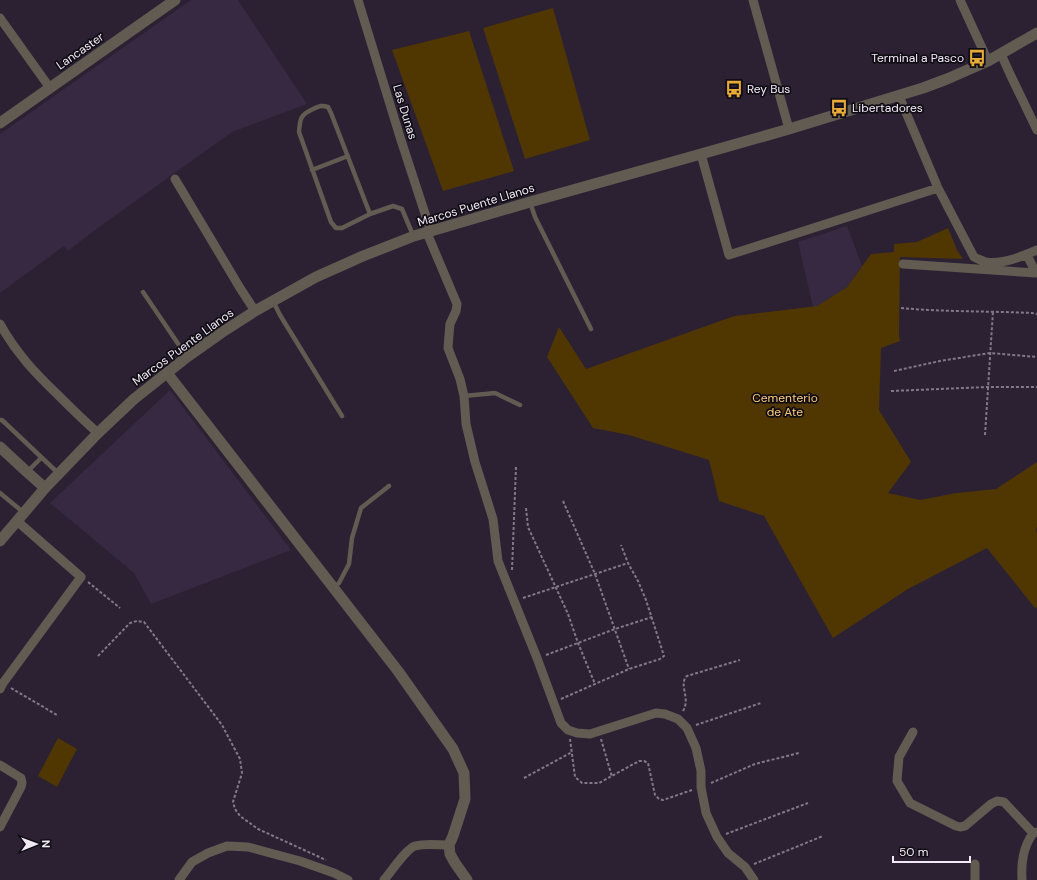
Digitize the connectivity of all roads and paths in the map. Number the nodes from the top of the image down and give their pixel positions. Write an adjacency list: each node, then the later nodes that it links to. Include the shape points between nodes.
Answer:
1 (175, 0): 9 (street, Lancaster)
2 (358, 0): 21 (street, Las Dunas)
3 (753, 0): 12 (street)
4 (960, 0): 8 (street)
5 (0, 18): 9 (street)
6 (1037, 33): 7 (street, Marcos Puente Llanos)
7 (1001, 54): 8 (street, Marcos Puente Llanos); 13 (street)
8 (988, 61): 10 (street, Marcos Puente Llanos)
9 (50, 88): 11 (street, Lancaster)
10 (899, 96): 12 (street, Marcos Puente Llanos); 18 (street)
11 (0, 123)
12 (789, 129): 14 (street, Marcos Puente Llanos)
13 (1037, 130)
14 (701, 154): 18 (street, via 729,255); 19 (street, Marcos Puente Llanos)
15 (348, 156): 16 (lane); 16 (lane, via 331,113 328,108 321,106 304,113 299,122 299,132); 20 (lane)
16 (312, 170): 20 (lane, via 331,222 336,228 342,228)
17 (175, 179): 30 (street)
18 (938, 188): 24 (street, via 974,257 987,262 1004,262)
19 (530, 202): 21 (street, Marcos Puente Llanos); 34 (lane)
20 (370, 214): 22 (lane, via 393,206 402,209)
21 (429, 232): 22 (street, Marcos Puente Llanos); 43 (street, Las Dunas, via 457,304 450,324 448,348)
22 (414, 236): 28 (street, Marcos Puente Llanos, via 316,277)
23 (1037, 250): 24 (street)
24 (1027, 255): 26 (street)
25 (903, 264): 26 (street)
26 (1037, 273)
27 (143, 292): 36 (lane)
28 (273, 301): 30 (street, Marcos Puente Llanos); 45 (lane)
29 (901, 308): 31 (path)
30 (255, 311): 36 (street, Marcos Puente Llanos)
31 (993, 311): 32 (path); 35 (path)
32 (1037, 314)
33 (0, 324): 47 (street, via 27,364)
34 (591, 329)
35 (990, 353): 37 (path); 38 (path); 41 (path)
36 (187, 357): 39 (street, Marcos Puente Llanos)
37 (1037, 357)
38 (894, 371)
39 (167, 373): 47 (street, Marcos Puente Llanos, via 134,399); 67 (street)
40 (1037, 387): 41 (path)
41 (988, 388): 42 (path); 48 (path)
42 (891, 391)
43 (464, 396): 44 (lane, via 496,393); 65 (street, Las Dunas, via 466,424 493,519 498,561)
44 (520, 405)
45 (342, 416)
46 (0, 420): 50 (lane)
47 (98, 433): 53 (street, Marcos Puente Llanos)
48 (985, 435)
49 (0, 447): 52 (street)
50 (41, 458): 52 (lane); 53 (lane)
51 (516, 467): 65 (path, via 512,573)
52 (27, 472): 55 (street)
53 (58, 474): 55 (street, Marcos Puente Llanos)
54 (389, 486): 67 (lane, via 361,508 352,538 349,564 339,583)
55 (45, 488): 59 (street, Marcos Puente Llanos)
56 (0, 493): 59 (lane)
57 (564, 501): 63 (path)
58 (526, 508): 66 (path, via 528,527)
59 (20, 517): 60 (street, Marcos Puente Llanos); 64 (street)
60 (0, 541)
61 (621, 545): 62 (path)
62 (628, 563): 63 (path); 70 (path, via 641,587)
63 (595, 574): 66 (path); 71 (path)
64 (81, 577): 69 (path); 77 (street)
65 (509, 587): 68 (street, Las Dunas)
66 (556, 587): 68 (path); 72 (path)
67 (333, 588): 98 (street, via 398,671 453,749 464,773 465,799)
68 (514, 601): 74 (street, Las Dunas)
69 (120, 608)
70 (652, 618): 71 (path); 76 (path, via 664,656)
71 (614, 629): 72 (path); 76 (path)
72 (578, 643): 74 (path); 78 (path)
73 (98, 656): 99 (path, via 130,623 144,622 222,725 240,759 242,773 233,802 240,816 258,829)
74 (537, 658): 79 (street, Las Dunas)
75 (740, 660): 82 (path, via 687,676 683,683 685,707)
76 (629, 669): 78 (path)
77 (1, 684): 81 (path)
78 (595, 684): 79 (path)
79 (554, 703): 84 (street, Las Dunas, via 561,723)
80 (762, 703): 83 (path)
81 (57, 715)
82 (678, 719): 83 (street); 85 (street, via 656,713)
83 (687, 728): 92 (street, via 696,748 701,771)
84 (568, 730): 85 (street, via 590,734); 87 (path)
85 (598, 731): 90 (path)
86 (913, 732): 95 (street, via 899,757 897,781 910,803 960,827 965,826 997,800 1004,802)
87 (572, 752): 90 (path, via 575,777 582,783 599,783); 91 (path)
88 (799, 753): 92 (path, via 755,764)
89 (0, 765): 94 (street, via 21,778 22,783)
90 (612, 776): 92 (path, via 639,761 644,761 648,763 655,795 659,799 663,800)
91 (524, 778)
92 (701, 787): 97 (street, via 706,813)
93 (808, 803): 97 (path)
94 (0, 827)
95 (1035, 833): 108 (street, via 1027,842 1022,860)
96 (823, 836): 101 (path)
97 (717, 837): 101 (street, via 728,853)
98 (449, 845): 104 (street, via 414,846); 105 (street, via 450,854)
99 (330, 862)
100 (975, 864): 107 (street)
101 (745, 867): 106 (street)
102 (179, 880): 103 (street, via 192,862 208,852 227,846 248,847 300,861)
103 (348, 880)
104 (384, 880)
105 (467, 880)
106 (754, 880)
107 (975, 880)
108 (1022, 880)

